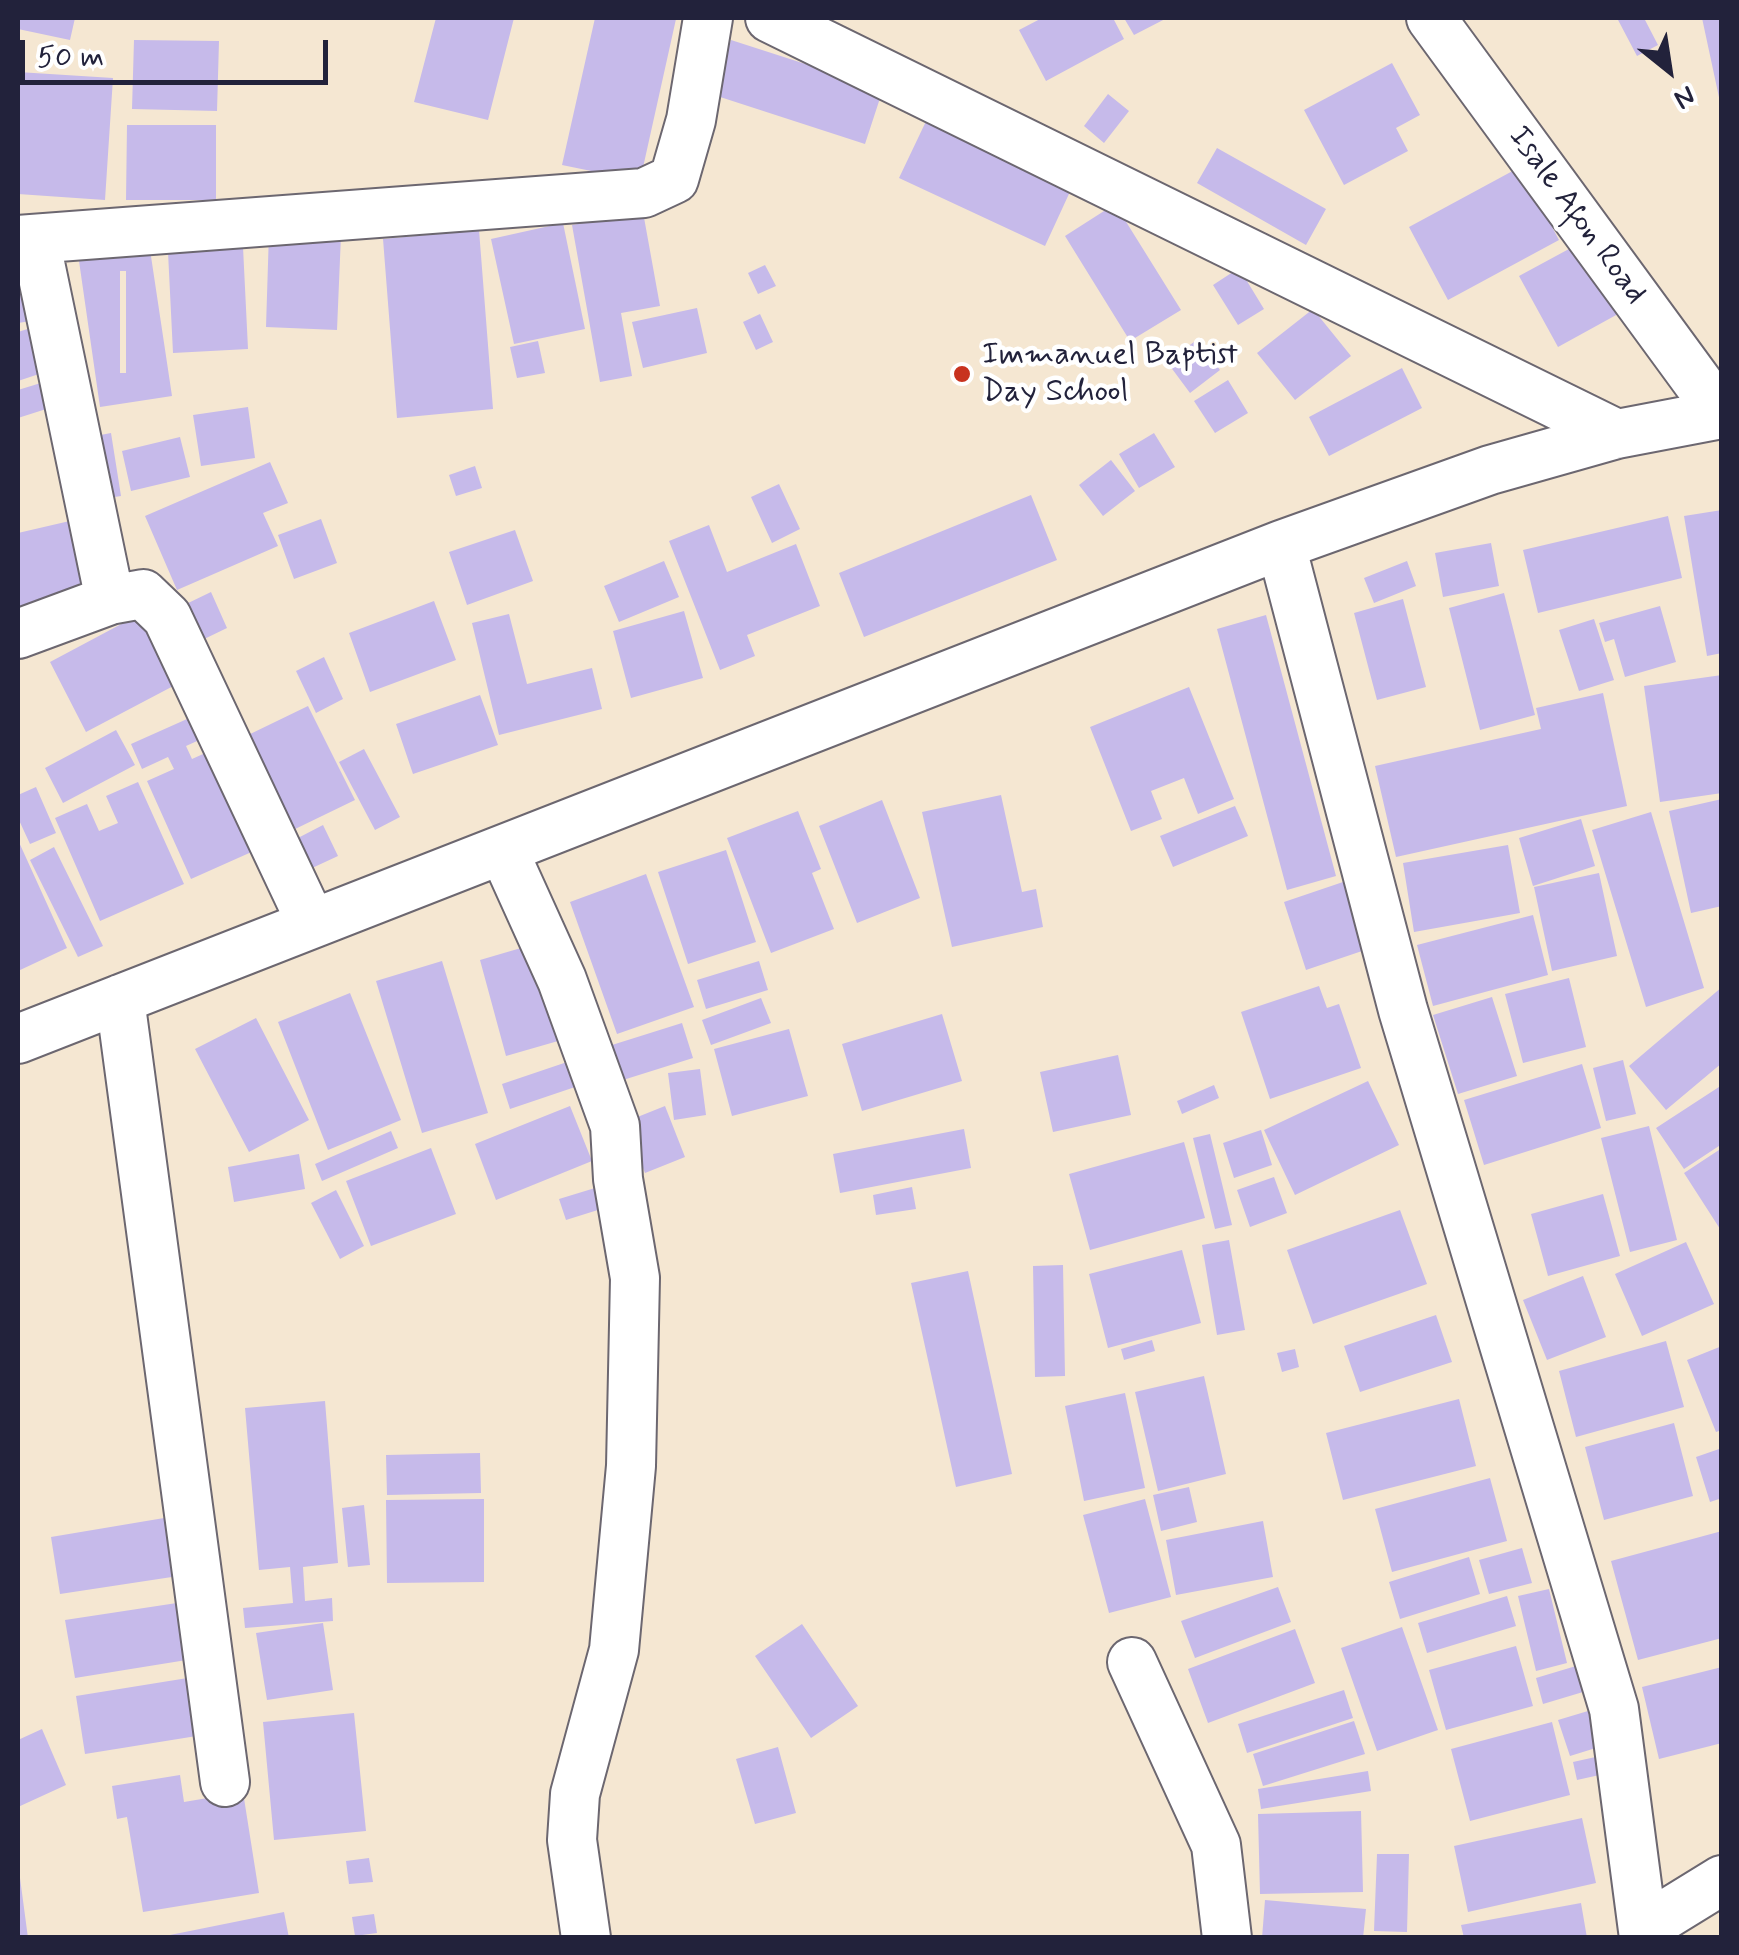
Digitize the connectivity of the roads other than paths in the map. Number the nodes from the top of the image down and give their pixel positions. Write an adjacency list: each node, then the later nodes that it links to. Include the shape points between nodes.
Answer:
1 (708, 18): 4 (street, via 674,179 644,193)
2 (770, 18): 6 (street)
3 (1431, 18): 5 (street, Isale Afon Road)
4 (26, 239): 8 (street)
5 (1721, 414): 6 (street)
6 (1617, 434): 7 (street, via 1490,470)
7 (1281, 545): 10 (street); 17 (street, via 1404,1010 1614,1709)
8 (110, 600): 9 (street); 11 (street, via 143,594 166,618)
9 (18, 634)
10 (504, 852): 11 (street); 18 (street, via 562,980 614,1126 635,1278 630,1466 614,1650 575,1794 572,1840)
11 (311, 922): 12 (street)
12 (120, 999): 13 (street); 15 (street)
13 (18, 1039)
14 (1132, 1662): 19 (street, via 1216,1846)
15 (225, 1782)
16 (1722, 1880): 17 (street)
17 (1644, 1933)
18 (586, 1938)
19 (1227, 1938)

